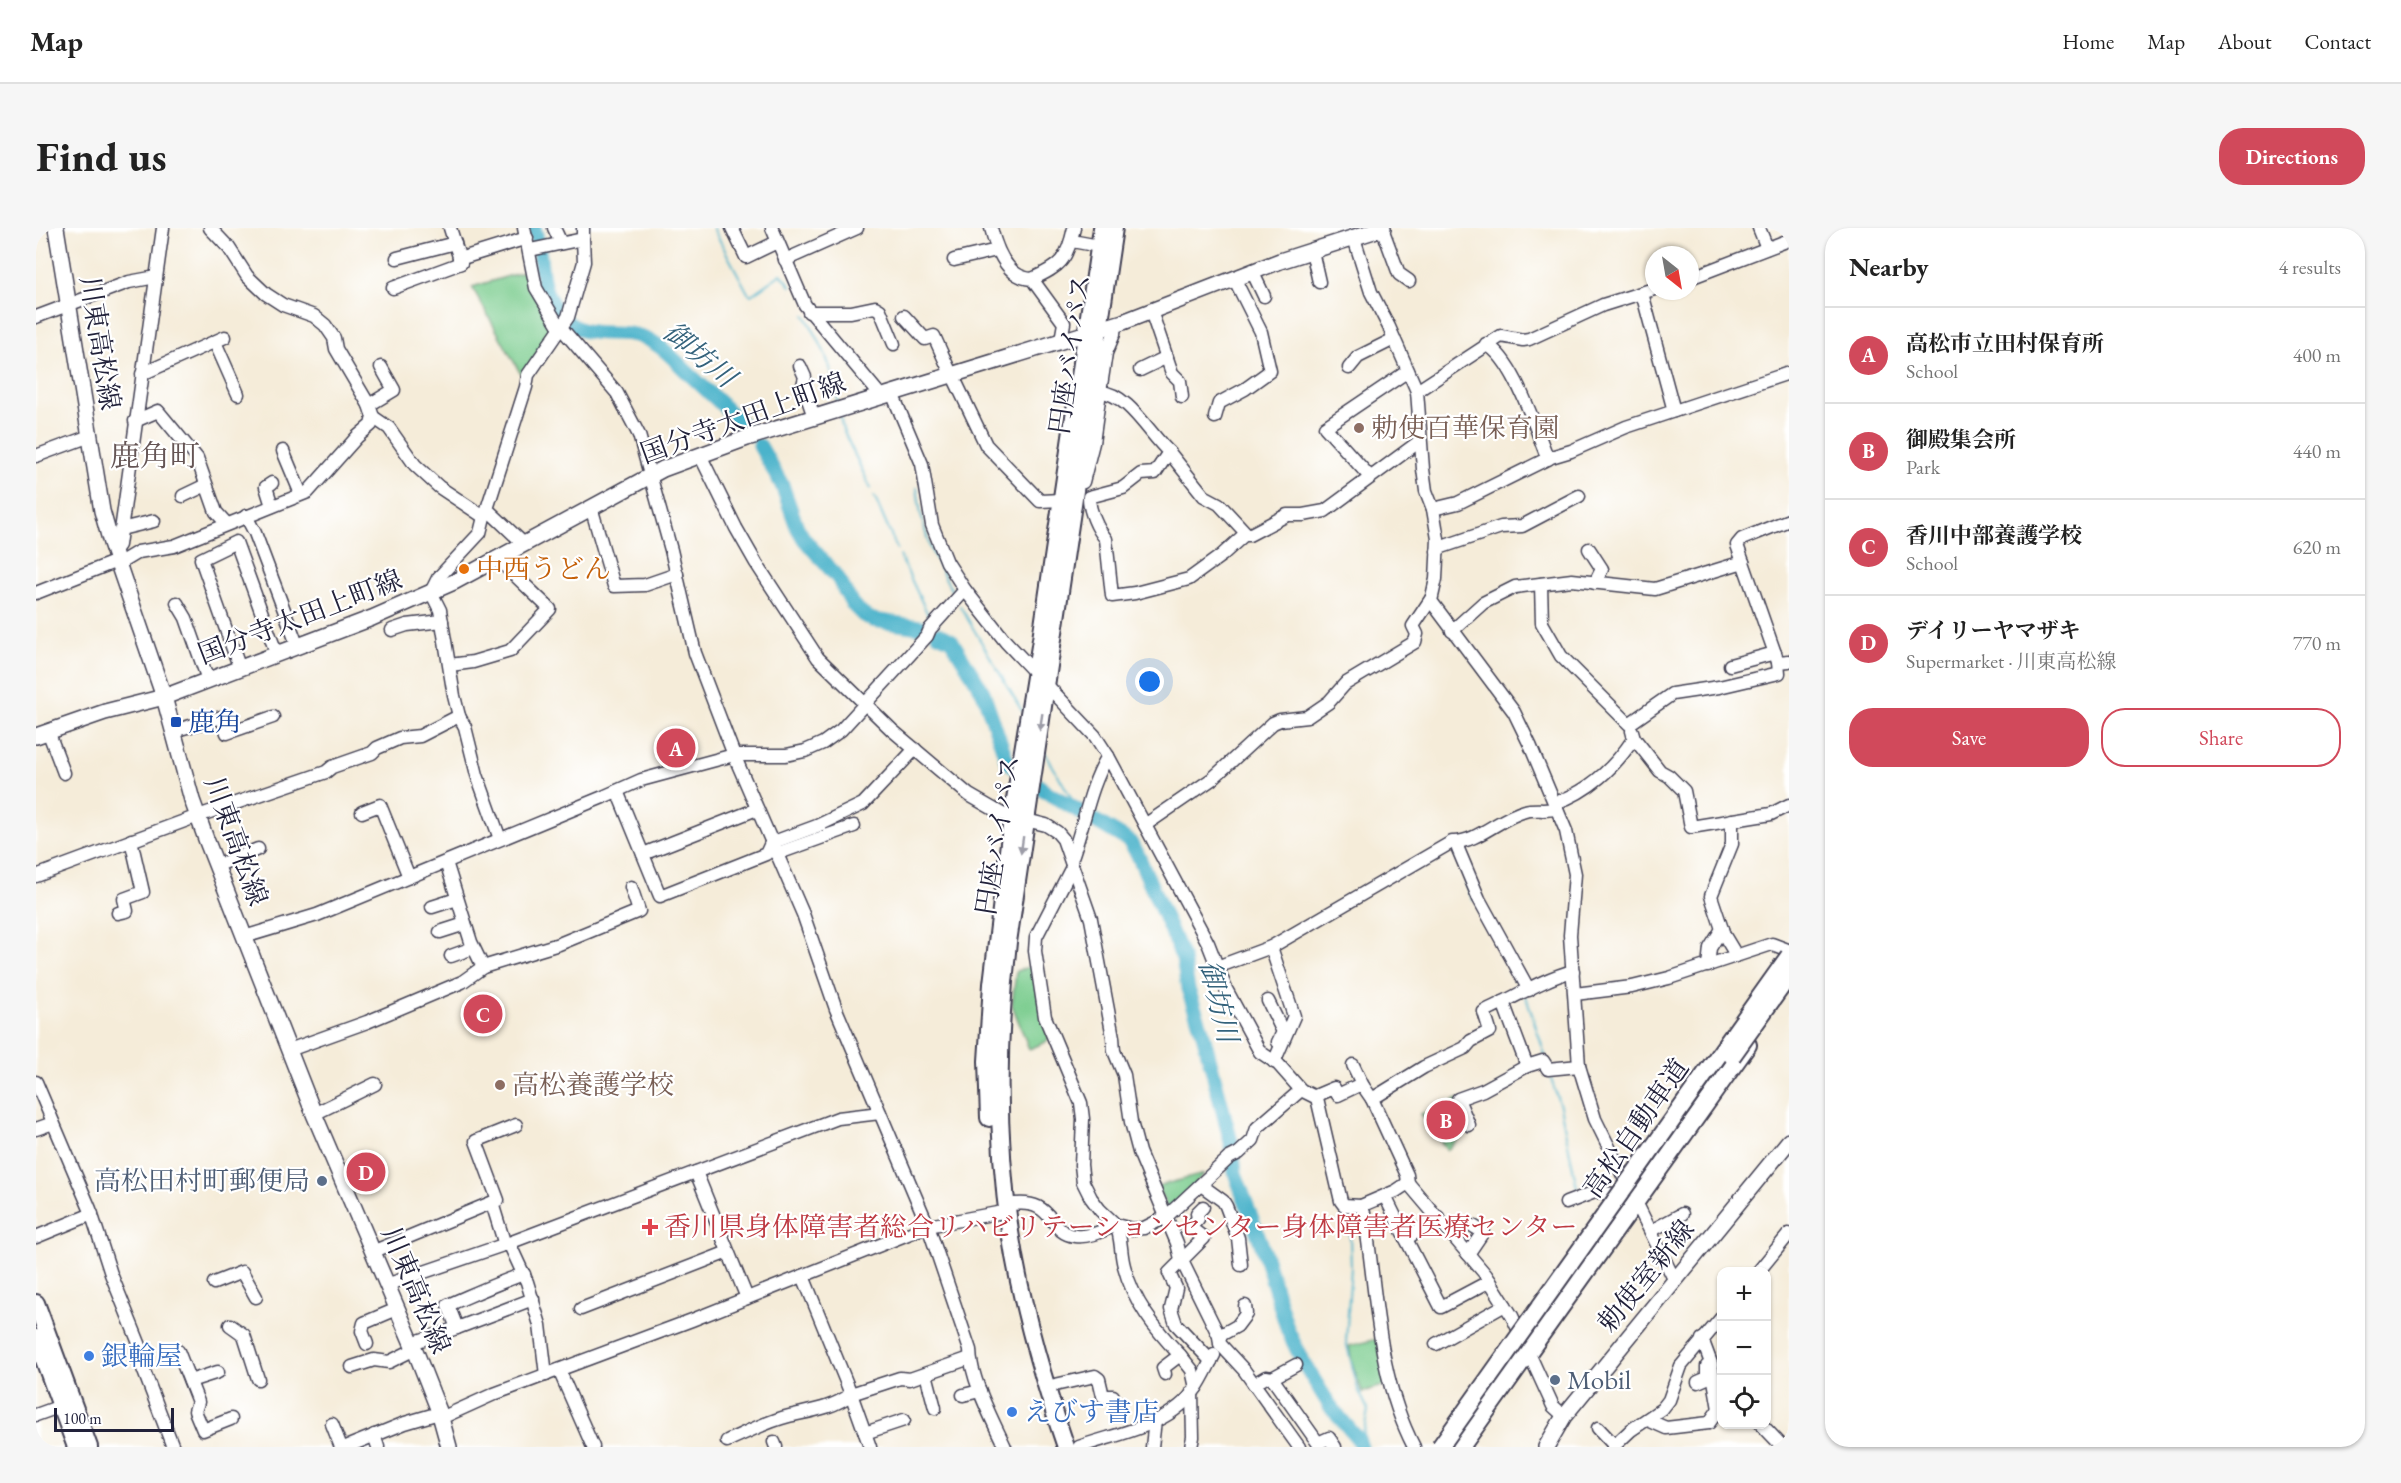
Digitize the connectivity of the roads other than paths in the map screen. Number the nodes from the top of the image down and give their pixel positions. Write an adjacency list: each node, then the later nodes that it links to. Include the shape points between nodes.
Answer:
1 (56, 228): 42 (main road, 川東高松線)
2 (163, 228): 33 (street)
3 (210, 228): 67 (street, via 266,294 325,325)
4 (451, 228): 21 (street)
5 (554, 228): 22 (street)
6 (732, 228): 20 (street, via 746,257)
7 (772, 228): 20 (street)
8 (857, 228): 29 (street)
9 (991, 228): 25 (street)
10 (1074, 228): 18 (street)
11 (1102, 228): 23 (highway, 円座バイパス)
12 (1114, 228): 48 (highway, 円座バイパス)
13 (1383, 228): 16 (main road, 国分寺太田上町線); 36 (street, via 1399,274)
14 (1760, 228): 24 (street)
15 (583, 233): 22 (street); 47 (street, via 584,262)
16 (1358, 234): 26 (main road, 国分寺太田上町線); 49 (street, via 1371,292)
17 (1789, 240): 24 (street)
18 (1072, 241): 23 (street); 35 (street, via 1055,268)
19 (533, 242): 22 (street); 28 (street); 47 (street, via 536,288 547,309)
20 (777, 242): 29 (street)
21 (454, 243): 27 (street); 28 (street)
22 (561, 243)
23 (1099, 246): 48 (highway, 円座バイパス)
24 (1767, 248): 32 (street)
25 (997, 250): 30 (street); 35 (street, via 1015,273)
26 (1312, 251): 31 (main road, 国分寺太田上町線); 37 (street)
27 (398, 258)
28 (459, 259): 38 (street, via 461,263)
29 (785, 260): 44 (street)
30 (954, 260)
31 (1252, 271): 34 (main road, 国分寺太田上町線); 40 (street)
32 (1699, 274)
33 (156, 277): 42 (street, via 129,282); 60 (street)
34 (1234, 278): 43 (main road, 国分寺太田上町線); 70 (street, via 1261,332 1270,371 1219,403)
35 (1032, 279): 50 (street, via 1064,323)
36 (1409, 281)
37 (1319, 282)
38 (393, 288)
39 (1645, 292): 52 (street, via 1604,305 1529,339 1501,336)
40 (1264, 296)
41 (1650, 300): 68 (street)
42 (67, 304): 46 (street); 72 (main road, 川東高松線)
43 (1151, 310): 48 (main road, 国分寺太田上町線); 53 (street)
44 (809, 312): 51 (street, via 851,312 875,307 880,310); 65 (street)
45 (904, 316): 61 (street, via 926,339 934,336)
46 (36, 317)
47 (565, 322): 79 (street, via 625,404 644,449); 90 (street, via 528,375)
48 (1100, 329): 50 (main road, 国分寺太田上町線); 63 (street, via 1114,334 1106,353); 86 (highway, 円座バイパス); 121 (highway, 円座バイパス)
49 (1394, 339): 56 (street, via 1358,357); 58 (street)
50 (1061, 340): 61 (main road, 国分寺太田上町線)
51 (894, 344)
52 (1486, 344): 62 (street); 78 (street, via 1499,353 1519,387)
53 (1167, 357): 57 (street); 66 (street, via 1172,373 1180,381)
54 (800, 366): 69 (street)
55 (381, 367): 67 (street, via 394,390)
56 (1349, 368)
57 (1140, 370)
58 (1408, 371): 62 (street); 80 (street, via 1325,427)
59 (1789, 373): 68 (street)
60 (142, 374): 64 (street, via 220,339); 71 (street)
61 (951, 374): 65 (main road, 国分寺太田上町線); 86 (street, via 986,445 1040,501)
62 (1417, 391): 73 (street)
63 (1100, 392): 75 (street, via 1128,406); 121 (street)
64 (238, 394)
65 (887, 394): 69 (main road, 国分寺太田上町線); 106 (street, via 922,464 936,536)
66 (1182, 397)
67 (371, 411): 83 (street, via 371,425); 90 (street, via 389,428 415,465 439,487)
68 (1674, 411): 78 (street)
69 (814, 417): 76 (main road, 国分寺太田上町線)
70 (1215, 417)
71 (135, 422): 82 (street, via 159,411 196,458); 95 (street)
72 (90, 436): 77 (street); 101 (main road, 川東高松線, via 102,511)
73 (1420, 441): 80 (street); 89 (street, via 1426,491)
74 (283, 451): 83 (street)
75 (1169, 452): 96 (street, via 1204,496 1219,504); 96 (street, via 1155,473 1141,474 1123,488 1089,497 1106,538 1112,596 1189,579)
76 (700, 455): 79 (main road, 国分寺太田上町線); 123 (street, via 761,571 818,657)
77 (36, 456)
78 (1548, 459): 89 (street, via 1458,503)
79 (649, 476): 88 (main road, 国分寺太田上町線); 103 (street)
80 (1370, 477): 96 (street, via 1325,511 1287,515)
81 (272, 483): 87 (street, via 266,487)
82 (206, 484): 84 (street); 94 (street, via 216,512)
83 (302, 494): 87 (street)
84 (183, 496)
85 (1579, 496): 99 (street, via 1522,526 1501,527)
86 (1061, 500): 121 (highway, 円座バイパス)
87 (272, 506): 91 (street)
88 (591, 507): 97 (main road, 国分寺太田上町線); 103 (street, via 614,586 645,585)
89 (1433, 509): 99 (street)
90 (485, 513): 97 (street); 107 (street, via 480,532 438,578)
91 (246, 516): 94 (street); 114 (street)
92 (1789, 520): 102 (street, via 1742,539 1737,545)
93 (154, 521): 95 (street)
94 (227, 524): 101 (street, via 174,546)
95 (121, 529): 101 (street)
96 (1247, 534)
97 (524, 544): 100 (main road, 国分寺太田上町線)
98 (1590, 549): 104 (street, via 1602,569)
99 (1437, 551): 109 (street)
100 (497, 558): 107 (main road, 国分寺太田上町線); 117 (street, via 549,609 510,651)
101 (116, 559): 108 (street); 122 (main road, 川東高松線)
102 (1743, 562): 104 (street, via 1655,589); 116 (street)
103 (677, 574): 131 (street, via 695,653)
104 (1595, 583): 105 (street, via 1572,580)
105 (1540, 584): 113 (street, via 1515,587 1496,595); 126 (street, via 1542,623 1561,656)
106 (965, 590): 121 (street); 123 (street)
107 (431, 592): 111 (street); 114 (main road, 国分寺太田上町線)
108 (36, 593)
109 (1431, 599): 113 (street); 142 (street, via 1413,626 1417,634 1414,642 1345,684 1329,702 1307,717 1273,723 1212,780)
110 (177, 603): 120 (street)
111 (442, 621): 112 (street); 117 (street)
112 (392, 630)
113 (1452, 631): 136 (street, via 1514,712)
114 (298, 647): 115 (main road, 国分寺太田上町線)
115 (277, 655): 119 (main road, 国分寺太田上町線); 119 (street, via 236,542 201,559)
116 (1781, 659): 118 (street); 126 (street, via 1779,673 1672,694)
117 (450, 665): 124 (street)
118 (1730, 665)
119 (240, 669): 120 (main road, 国分寺太田上町線)
120 (208, 680): 122 (main road, 国分寺太田上町線)
121 (1044, 684): 132 (street, via 1095,736); 140 (highway, 円座バイパス)
122 (164, 697): 127 (main road, 川東高松線); 128 (main road, 国分寺太田上町線)
123 (864, 705): 130 (street); 131 (street, via 841,730 805,751)
124 (459, 716): 139 (street, via 326,772); 144 (street)
125 (273, 717): 127 (street, via 227,733 222,717)
126 (1632, 724): 129 (street)
127 (173, 731): 139 (main road, 川東高松線)
128 (42, 734): 133 (street)
129 (1635, 738): 136 (street, via 1587,789); 141 (street, via 1659,771 1684,791 1691,826)
130 (915, 749): 140 (street, via 983,805); 147 (street, via 863,804)
131 (734, 755): 134 (street); 137 (street)
132 (1108, 756): 142 (street); 151 (street)
133 (64, 773)
134 (617, 790): 144 (street); 149 (street)
135 (1789, 805): 141 (street, via 1771,814)
136 (1556, 806): 146 (street, via 1547,811 1523,812); 171 (street, via 1574,866 1570,921)
137 (757, 809): 147 (street); 149 (street)
138 (362, 812): 154 (street, via 380,805)
139 (198, 816): 145 (street); 152 (main road, 川東高松線)
140 (1019, 819): 151 (street, via 1046,825 1057,832); 207 (highway, 円座バイパス, via 994,961 987,1061 992,1174)
141 (1732, 820): 160 (street, via 1731,844 1711,896)
142 (1145, 825): 170 (street)
143 (854, 826): 147 (street)
144 (500, 839): 150 (street)
145 (132, 840): 153 (street); 158 (street, via 143,892 124,899 127,911)
146 (1458, 843): 163 (street, via 1452,842); 174 (street, via 1479,899)
147 (773, 848): 149 (street, via 660,896); 189 (street, via 803,914 836,1010)
148 (258, 849): 152 (street)
149 (643, 854)
150 (446, 862): 154 (street); 156 (street)
151 (1071, 864): 210 (street, via 1091,919 1114,1051 1124,1075 1137,1143); 212 (street, via 1036,937 1035,951 1045,1017 1081,1104 1083,1182 1095,1204)
152 (216, 866): 162 (main road, 川東高松線)
153 (36, 876)
154 (409, 877): 162 (street, via 317,915)
155 (631, 887): 169 (street, via 639,911 559,944)
156 (457, 899): 157 (street); 159 (street)
157 (432, 907)
158 (118, 914)
159 (465, 924): 161 (street); 164 (street)
160 (1722, 928): 166 (street); 168 (street, via 1710,948)
161 (440, 932)
162 (244, 937): 178 (main road, 川東高松線)
163 (1271, 947): 170 (street); 179 (street, via 1294,1016)
164 (473, 948): 167 (street); 169 (street)
165 (1789, 951): 166 (street, via 1772,944); 197 (highway); 309 (highway, 高松自動車道, bridge)
166 (1736, 955): 168 (street)
167 (451, 956)
168 (1708, 966): 175 (street, via 1635,987)
169 (483, 967): 178 (street, via 462,982)
170 (1217, 967): 179 (street, via 1260,1052)
171 (1573, 971): 174 (street); 175 (street)
172 (1789, 976): 310 (highway, 高松自動車道, bridge)
173 (1789, 988): 204 (highway)
174 (1526, 992): 177 (street)
175 (1575, 994): 182 (street)
176 (1268, 1001): 179 (street, via 1282,1032)
177 (1503, 1002): 181 (street); 188 (street, via 1484,1012 1490,1031)
178 (289, 1050): 190 (main road, 川東高松線)
179 (1272, 1061): 186 (street)
180 (1353, 1065): 185 (street)
181 (1527, 1066): 182 (street, via 1543,1060 1548,1069); 193 (street, via 1458,1099)
182 (1579, 1066): 197 (street, via 1595,1119)
183 (36, 1082): 191 (street)
184 (375, 1084): 190 (street)
185 (1363, 1086): 187 (street, via 1338,1095 1334,1088); 188 (street)
186 (1300, 1089): 187 (street); 199 (street, via 1257,1128 1253,1140)
187 (1315, 1096): 205 (street, via 1341,1201 1344,1205)
188 (1372, 1099): 198 (street)
189 (880, 1113): 196 (street, via 838,1119); 213 (street)
190 (314, 1114): 220 (main road, 川東高松線)
191 (53, 1123): 194 (street); 208 (street)
192 (516, 1125): 202 (street, via 477,1141 498,1200)
193 (1469, 1125)
194 (36, 1129)
195 (1789, 1141): 229 (main road, 勅使室新線)
196 (696, 1172): 219 (street); 221 (street)
197 (1624, 1179): 200 (highway); 204 (street)
198 (1408, 1183): 201 (street); 211 (street)
199 (1201, 1185): 210 (street); 224 (street, via 1226,1206 1238,1238)
200 (1613, 1194): 203 (street, via 1595,1192); 243 (highway)
201 (1384, 1196): 205 (street); 218 (street)
202 (492, 1203): 219 (street); 220 (street)
203 (1566, 1203)
204 (1635, 1203): 215 (street); 251 (highway)
205 (1361, 1206): 307 (street, via 1386,1374 1402,1425)
206 (1203, 1207): 223 (street, via 1191,1226 1204,1238)
207 (1004, 1209): 212 (street, via 1023,1202 1038,1206 1061,1229 1076,1237); 213 (street); 267 (highway, 円座バイパス); 300 (highway, 円座バイパス, via 1012,1303)
208 (92, 1214): 217 (street); 294 (street)
209 (1682, 1214): 215 (street)
210 (1166, 1217): 212 (street, via 1144,1228); 223 (street)
211 (1438, 1217): 218 (street); 222 (street)
212 (1116, 1225): 252 (street, via 1132,1292)
213 (928, 1226): 227 (street); 253 (street)
214 (1473, 1226): 222 (street, via 1483,1232)
215 (1651, 1231): 229 (street)
216 (1789, 1234): 225 (street)
217 (36, 1237)
218 (1406, 1239): 228 (street, via 1441,1307)
219 (507, 1244): 226 (street); 231 (street)
220 (372, 1252): 231 (main road, 川東高松線)
221 (728, 1252): 233 (street); 239 (street)
222 (1468, 1254): 228 (street)
223 (1181, 1259): 245 (street); 254 (street, via 1169,1272 1176,1288 1171,1309 1176,1324)
224 (1242, 1265)
225 (1762, 1267)
226 (524, 1274): 234 (street); 242 (street, via 448,1305)
227 (803, 1276): 233 (street); 270 (street)
228 (1490, 1281): 236 (street)
229 (1675, 1281): 279 (main road, 勅使室新線)
230 (214, 1283): 232 (street, via 242,1272)
231 (386, 1285): 238 (main road, 川東高松線)
232 (256, 1297)
233 (747, 1298): 257 (street)
234 (533, 1299): 242 (street); 261 (street)
235 (36, 1303): 293 (highway)
236 (1505, 1305): 243 (street); 248 (street)
237 (1245, 1306): 245 (street, via 1246,1314)
238 (397, 1309): 247 (street, via 364,1323 362,1331); 249 (main road, 川東高松線)
239 (580, 1309)
240 (1718, 1321): 246 (street)
241 (230, 1325): 263 (street, via 244,1335)
242 (457, 1328): 249 (street)
243 (1518, 1330): 251 (street); 308 (highway)
244 (36, 1338): 274 (highway)
245 (1220, 1340): 254 (street); 266 (street)
246 (1701, 1340): 265 (street, via 1708,1374); 271 (street, via 1711,1363); 283 (street, via 1681,1366 1669,1400)
247 (367, 1344)
248 (1436, 1344)
249 (413, 1346): 256 (street, via 389,1362 374,1359); 278 (main road, 川東高松線)
250 (178, 1351): 264 (street)
251 (1528, 1353): 279 (street, via 1553,1406); 311 (highway)
252 (1180, 1355): 260 (street, via 1163,1368); 268 (street, via 1192,1370)
253 (970, 1358): 259 (street); 269 (street)
254 (1211, 1361): 268 (street)
255 (1296, 1365): 262 (street)
256 (352, 1367)
257 (559, 1370): 261 (street); 297 (street)
258 (218, 1372): 264 (street)
259 (926, 1374): 270 (street); 275 (street)
260 (1165, 1374)
261 (546, 1375): 278 (street)
262 (1272, 1378): 266 (street); 288 (street)
263 (257, 1380)
264 (190, 1381): 280 (street, via 203,1430)
265 (1698, 1382)
266 (1254, 1384): 305 (street)
267 (1046, 1387): 273 (street, via 1095,1376 1103,1396); 301 (highway, 円座バイパス)
268 (1194, 1390): 282 (street); 304 (street)
269 (980, 1391): 272 (street); 299 (street)
270 (851, 1394): 287 (street); 290 (street)
271 (1717, 1394)
272 (963, 1395)
273 (1113, 1396)
274 (61, 1406): 277 (street); 292 (highway)
275 (935, 1408)
276 (1717, 1414): 283 (street, via 1709,1423 1666,1428)
277 (36, 1415)
278 (440, 1415): 289 (street, via 405,1423); 296 (main road, 川東高松線)
279 (1564, 1416): 312 (main road, 勅使室新線)
280 (231, 1419)
281 (904, 1420): 287 (street)
282 (1155, 1420): 302 (street); 303 (street)
283 (1648, 1420): 291 (street)
284 (333, 1424): 295 (street)
285 (1598, 1428): 291 (street)
286 (1765, 1429): 313 (street)
287 (865, 1433): 298 (street)
288 (1315, 1439): 305 (street); 306 (street, via 1318,1443 1329,1438)
289 (376, 1441): 295 (street)
290 (727, 1441)
291 (1613, 1446)
292 (76, 1447)
293 (89, 1447)
294 (173, 1447)
295 (344, 1447)
296 (448, 1447)
297 (593, 1447)
298 (870, 1447)
299 (1005, 1447)
300 (1054, 1447)
301 (1066, 1447)
302 (1079, 1447)
303 (1152, 1447)
304 (1191, 1447)
305 (1301, 1447)
306 (1335, 1447)
307 (1414, 1447)
308 (1436, 1447)
309 (1440, 1447)
310 (1454, 1447)
311 (1461, 1447)
312 (1546, 1447)
313 (1783, 1447)

